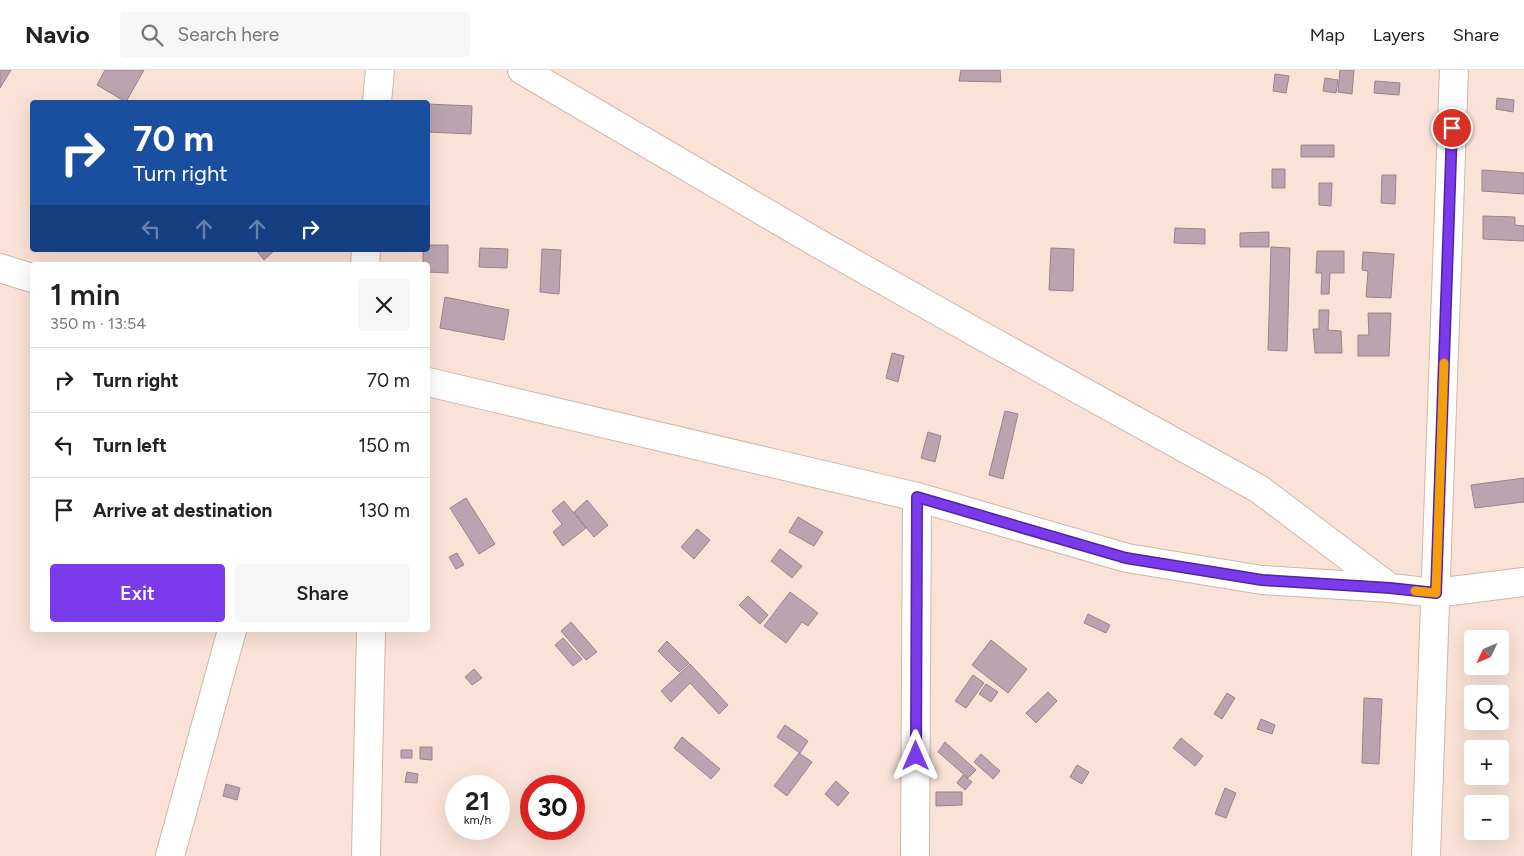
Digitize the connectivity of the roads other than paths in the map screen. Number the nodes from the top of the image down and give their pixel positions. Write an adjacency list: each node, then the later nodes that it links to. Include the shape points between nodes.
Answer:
1 (380, 70): 4 (street)
2 (522, 70): 10 (street, via 814,241 1260,489)
3 (1454, 70): 11 (street)
4 (377, 100)
5 (0, 268): 6 (street)
6 (30, 277)
7 (430, 382): 8 (street)
8 (917, 497): 10 (street, via 1126,558 1262,580); 16 (street)
9 (1524, 582): 11 (street)
10 (1390, 588): 11 (street)
11 (1436, 593): 17 (street)
12 (231, 632): 14 (street)
13 (371, 632): 15 (street)
14 (170, 856)
15 (366, 856)
16 (915, 856)
17 (1426, 856)

